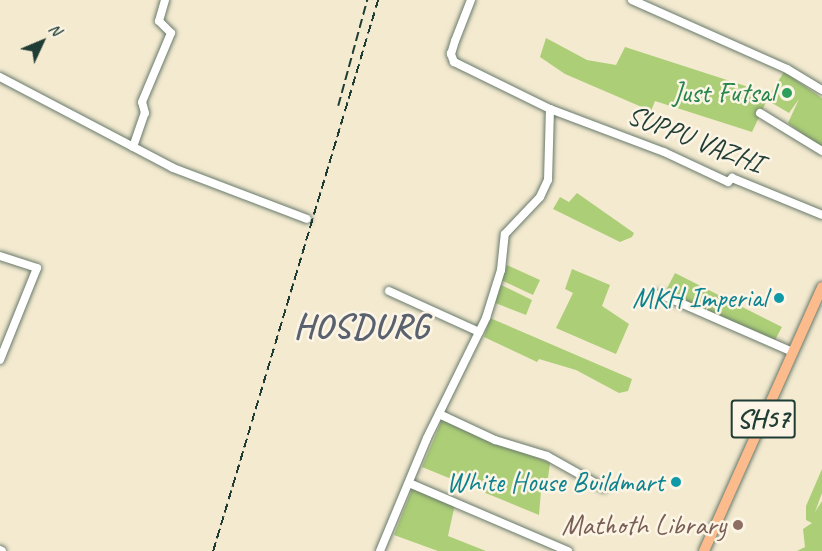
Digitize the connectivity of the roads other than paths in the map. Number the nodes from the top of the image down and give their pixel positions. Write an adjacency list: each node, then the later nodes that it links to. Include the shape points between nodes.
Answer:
1 (165, 0): 8 (street, via 159,21 171,33 141,102 145,113)
2 (471, 0): 6 (street, SUPPU VAZHI, via 451,54 454,62)
3 (632, 0): 5 (street, via 787,69)
4 (0, 76): 8 (street)
5 (822, 90)
6 (550, 109): 10 (street, SUPPU VAZHI, via 664,152 728,182 732,178); 16 (street, via 548,180 540,197 505,234 501,270)
7 (760, 113): 9 (street)
8 (133, 147): 11 (street, via 245,198)
9 (822, 151)
10 (822, 215)
11 (307, 219)
12 (0, 256): 18 (street, via 38,268)
13 (821, 290): 17 (main road, SH57)
14 (388, 291): 16 (street)
15 (660, 294): 17 (street)
16 (479, 332): 19 (street)
17 (793, 352): 24 (main road, SH57)
18 (0, 360)
19 (439, 414): 20 (street); 21 (street, via 495,440 547,456)
20 (409, 483): 22 (street); 23 (street)
21 (604, 488)
22 (380, 551)
23 (568, 551)
24 (704, 551)

